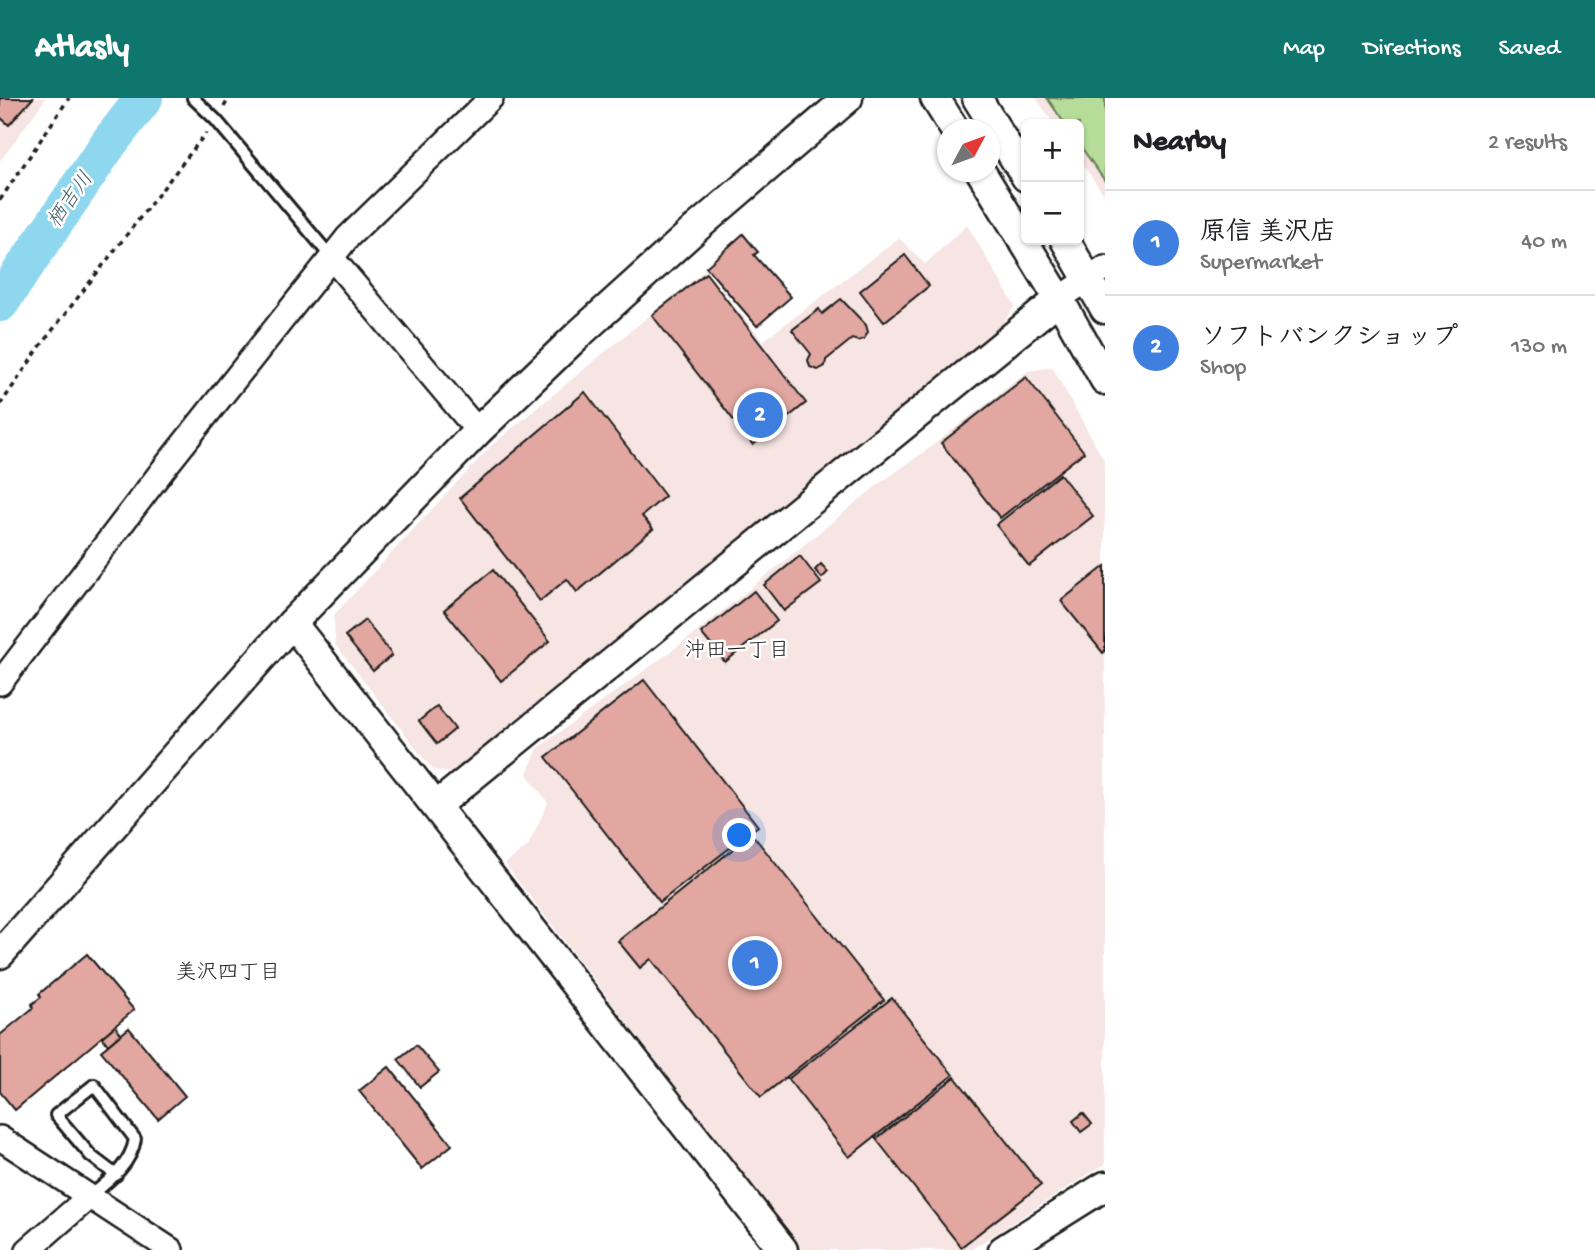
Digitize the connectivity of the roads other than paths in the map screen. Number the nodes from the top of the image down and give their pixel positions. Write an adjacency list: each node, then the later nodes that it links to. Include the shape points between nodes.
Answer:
1 (193, 98): 10 (lane)
2 (491, 98): 10 (street)
3 (848, 98): 15 (street, via 694,230)
4 (935, 98): 6 (street)
5 (977, 98): 7 (street)
6 (948, 119)
7 (1021, 169)
8 (987, 182): 12 (street)
9 (1070, 245): 11 (street)
10 (332, 258): 15 (street); 17 (street)
11 (1097, 274): 12 (street); 13 (street)
12 (1059, 299): 14 (street); 18 (street)
13 (1105, 309)
14 (1105, 380)
15 (478, 431): 16 (street)
16 (292, 623): 18 (street); 19 (street)
17 (0, 683)
18 (436, 806): 26 (street)
19 (3, 943)
20 (0, 1138): 23 (street)
21 (116, 1175): 21 (lane, via 133,1152 135,1139 93,1085 56,1115 91,1156); 23 (lane)
22 (1105, 1186): 27 (street)
23 (89, 1197): 24 (street); 25 (street)
24 (28, 1250)
25 (171, 1250)
26 (783, 1250)
27 (1003, 1250)

